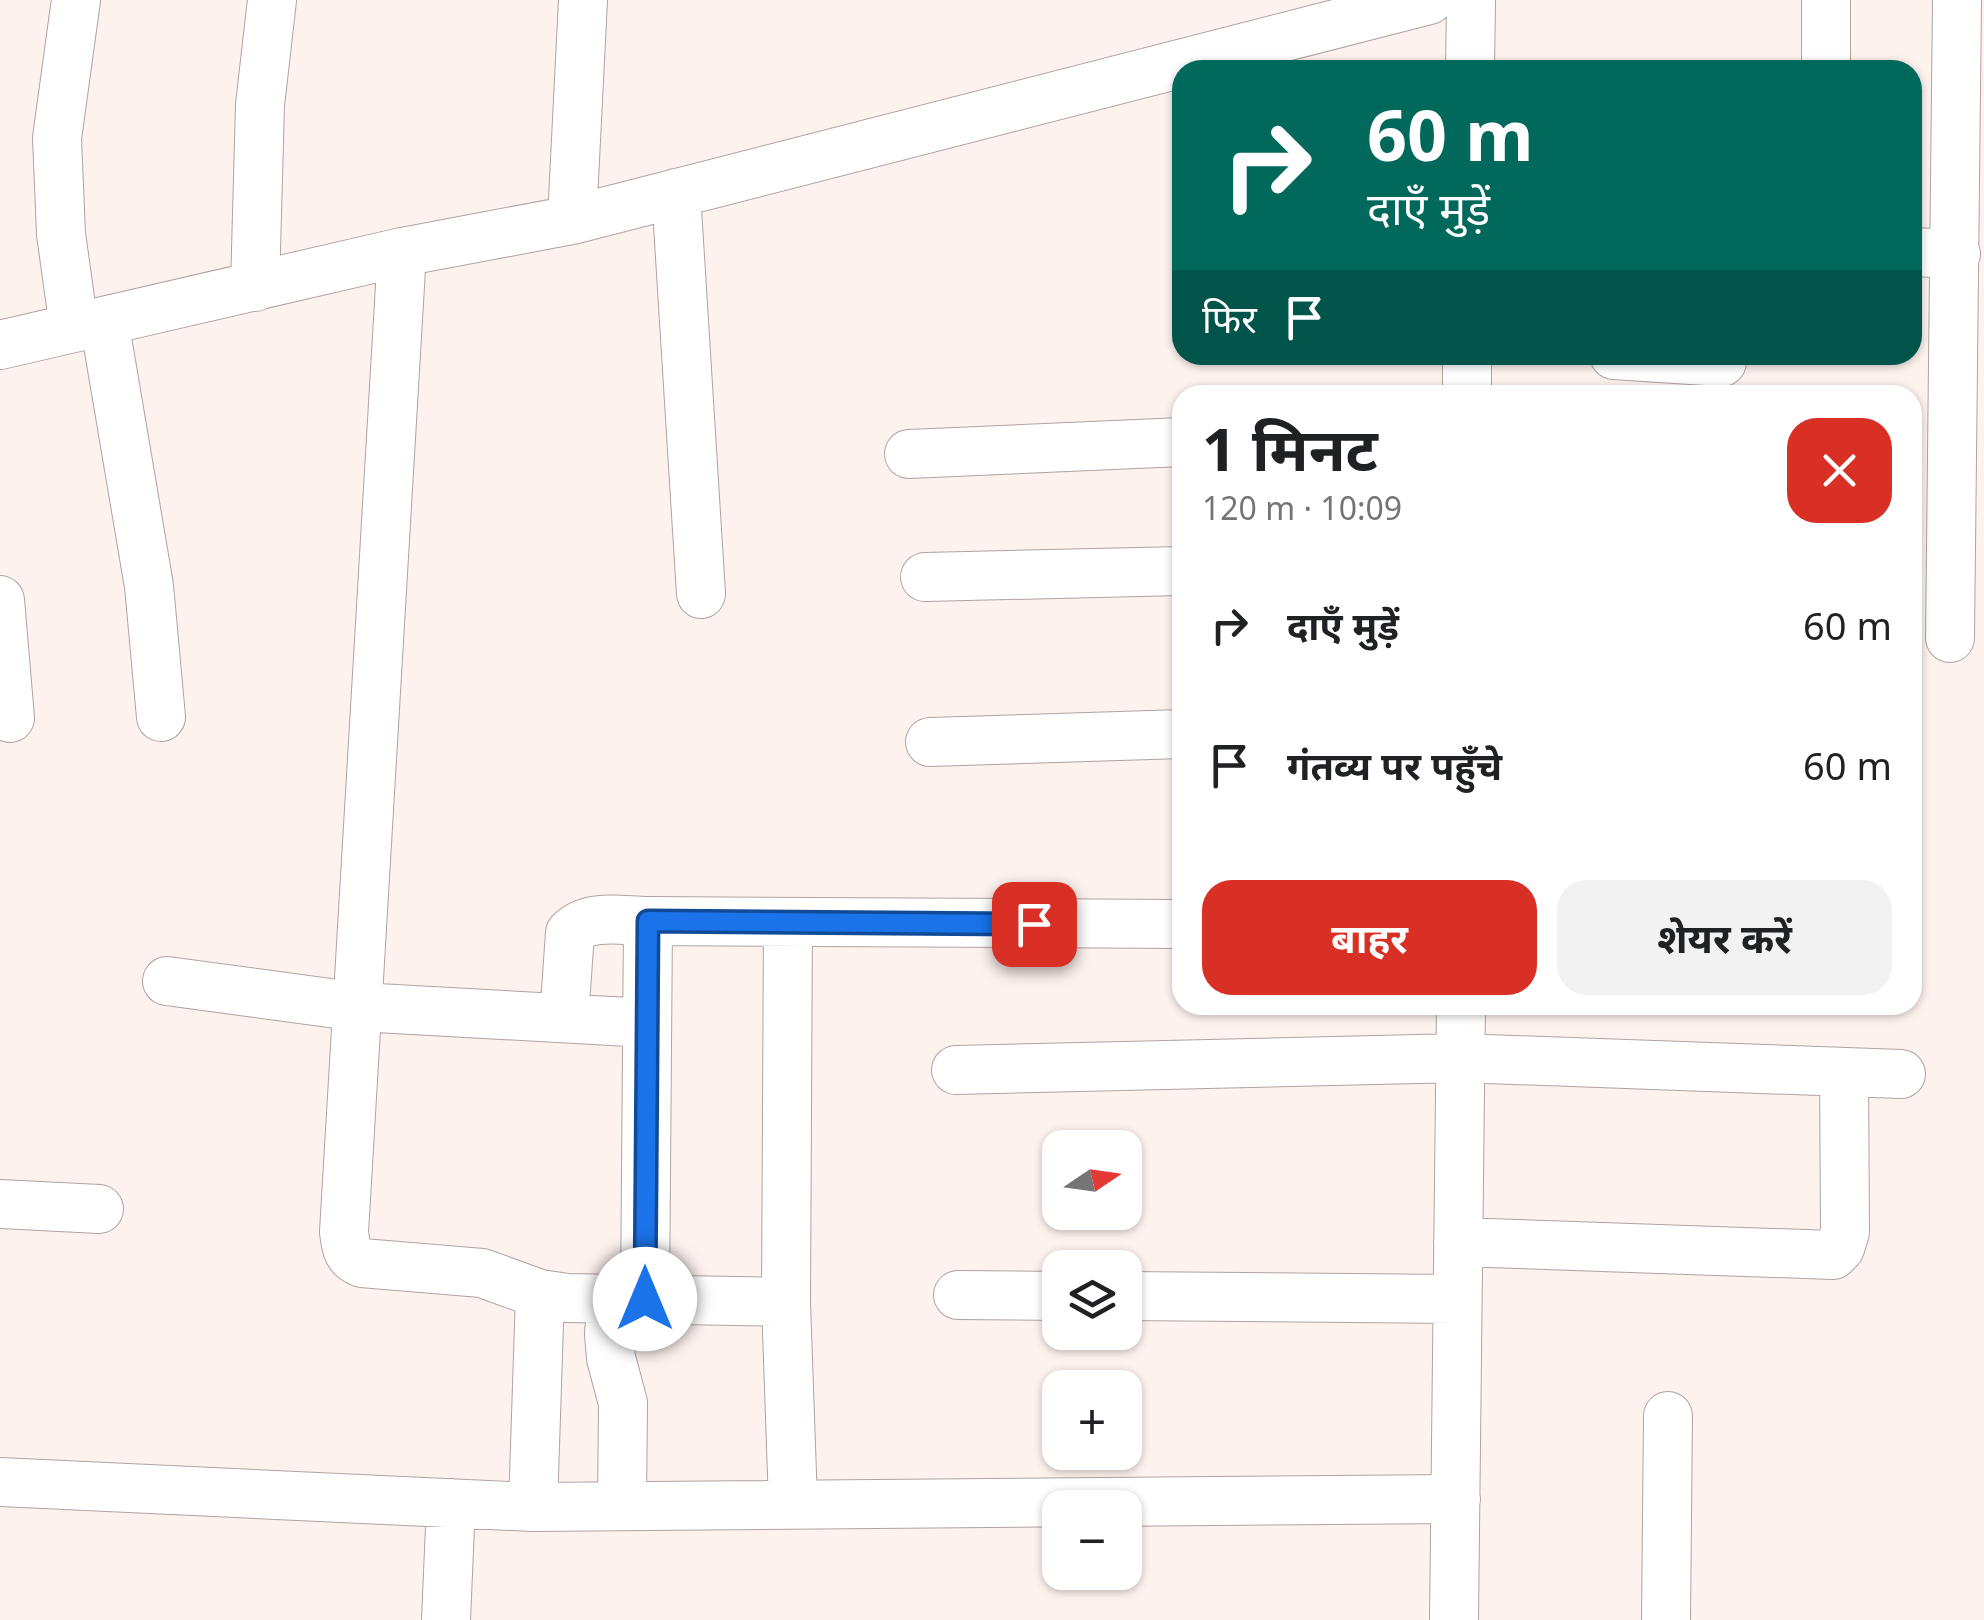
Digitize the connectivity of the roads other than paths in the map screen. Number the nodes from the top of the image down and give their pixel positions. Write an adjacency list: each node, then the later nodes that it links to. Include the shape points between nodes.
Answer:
1 (76, 0): 17 (street, via 57,138 61,234)
2 (272, 0): 16 (street, via 260,105)
3 (583, 0): 13 (street)
4 (1429, 0): 8 (street)
5 (1471, 0): 9 (street)
6 (1826, 0): 10 (street)
7 (1956, 0): 15 (street)
8 (1195, 60)
9 (1470, 60)
10 (1826, 60)
11 (1172, 66): 12 (street)
12 (676, 193): 13 (street); 24 (street)
13 (572, 220): 14 (street)
14 (402, 252): 16 (street); 35 (street)
15 (1934, 253): 21 (street)
16 (255, 287): 17 (street)
17 (89, 324): 18 (street); 27 (street, via 149,586)
18 (0, 345)
19 (1172, 442): 20 (street)
20 (909, 454)
21 (1968, 542): 26 (street)
22 (1172, 571): 23 (street)
23 (925, 577)
24 (701, 594)
25 (0, 600): 28 (street)
26 (1950, 638)
27 (162, 717)
28 (10, 718)
29 (1172, 734): 30 (street)
30 (930, 742)
31 (648, 921): 32 (street); 37 (street, via 591,920 570,933); 38 (street)
32 (788, 922): 33 (street); 52 (street)
33 (1172, 924)
34 (167, 981): 35 (street)
35 (359, 1007): 37 (street); 46 (street, via 347,1252 362,1263 482,1272)
36 (1460, 1015): 39 (street)
37 (564, 1018): 38 (street)
38 (647, 1023): 50 (street)
39 (1460, 1058): 40 (street); 41 (street); 45 (street)
40 (956, 1070)
41 (1844, 1072): 42 (street); 45 (street, via 1844,1232 1833,1255)
42 (1901, 1074)
43 (0, 1204): 44 (street)
44 (100, 1209)
45 (1458, 1242): 51 (street)
46 (540, 1294): 50 (street); 59 (street)
47 (958, 1295): 48 (street)
48 (1042, 1296)
49 (1142, 1296): 51 (street)
50 (629, 1299): 52 (street); 58 (street, via 609,1334 623,1403)
51 (1458, 1299): 55 (street)
52 (786, 1302): 57 (street)
53 (1668, 1416): 62 (street)
54 (0, 1482): 56 (street)
55 (1456, 1499): 57 (street); 61 (street)
56 (451, 1503): 59 (street); 60 (street)
57 (794, 1504): 58 (street)
58 (622, 1505): 59 (street)
59 (534, 1507)
60 (446, 1620)
61 (1454, 1620)
62 (1666, 1620)

